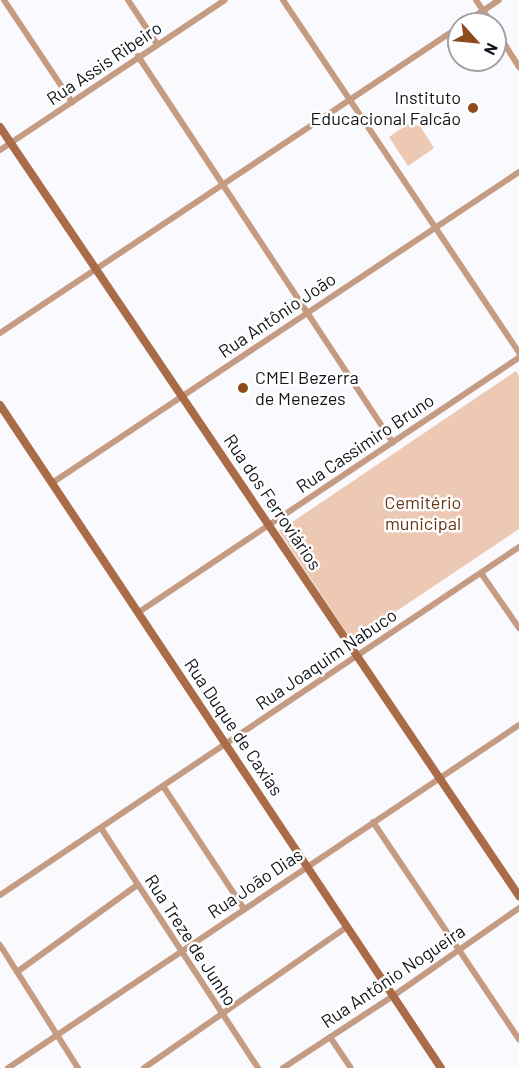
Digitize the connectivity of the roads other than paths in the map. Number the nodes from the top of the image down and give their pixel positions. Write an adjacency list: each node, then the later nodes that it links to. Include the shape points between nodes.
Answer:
1 (4, 0): 14 (street)
2 (128, 0): 9 (street)
3 (225, 0): 9 (street, Rua Assis Ribeiro)
4 (283, 0): 13 (street)
5 (476, 0): 7 (street)
6 (499, 0): 7 (street)
7 (483, 11)
8 (447, 35): 13 (street)
9 (157, 44): 11 (street, Rua Assis Ribeiro)
10 (507, 48): 12 (street)
11 (138, 57): 14 (street, Rua Assis Ribeiro); 19 (street)
12 (519, 67)
13 (350, 100): 19 (street); 20 (street)
14 (72, 102): 16 (street, Rua Assis Ribeiro)
15 (0, 126): 16 (main road, Rua dos Ferroviários)
16 (11, 143): 17 (street, Rua Assis Ribeiro); 21 (main road, Rua dos Ferroviários)
17 (0, 150)
18 (519, 172): 20 (street, Rua Antônio João)
19 (223, 185): 21 (street); 22 (street)
20 (435, 228): 22 (street, Rua Antônio João); 24 (street)
21 (96, 269): 23 (street); 26 (main road, Rua dos Ferroviários)
22 (308, 313): 26 (street, Rua Antônio João); 28 (street)
23 (0, 333)
24 (519, 353)
25 (519, 358): 28 (street, Rua Cassimiro Bruno)
26 (182, 396): 29 (street, Rua Antônio João); 30 (main road, Rua dos Ferroviários)
27 (0, 405): 29 (main road, Rua Duque de Caxias)
28 (393, 442): 30 (street, Rua Cassimiro Bruno)
29 (52, 483): 33 (main road, Rua Duque de Caxias)
30 (269, 525): 33 (street, Rua Cassimiro Bruno); 35 (main road, Rua dos Ferroviários)
31 (519, 547): 32 (street, Rua Joaquim Nabuco)
32 (482, 573): 34 (street); 35 (street, Rua Joaquim Nabuco)
33 (139, 612): 37 (main road, Rua Duque de Caxias)
34 (519, 628)
35 (357, 656): 37 (street, Rua Joaquim Nabuco); 38 (main road, Rua dos Ferroviários)
36 (519, 725): 38 (street, Rua João Dias)
37 (225, 744): 39 (street, Rua Joaquim Nabuco); 42 (main road, Rua Duque de Caxias)
38 (439, 778): 40 (street, Rua João Dias); 45 (main road, Rua dos Ferroviários)
39 (163, 786): 41 (street, Rua Joaquim Nabuco); 47 (street)
40 (373, 822): 42 (street, Rua João Dias); 50 (street)
41 (101, 828): 43 (street, Rua Treze de Junho); 44 (street, Rua Joaquim Nabuco)
42 (307, 867): 47 (street, Rua João Dias); 48 (main road, Rua Duque de Caxias)
43 (137, 885): 51 (street, Rua Treze de Junho); 52 (street)
44 (0, 895)
45 (519, 896)
46 (519, 908): 50 (street, Rua Antônio Nogueira)
47 (244, 909): 51 (street, Rua João Dias)
48 (347, 927): 53 (main road, Rua Duque de Caxias); 54 (street)
49 (0, 945): 52 (street)
50 (459, 950): 53 (street, Rua Antônio Nogueira); 57 (street)
51 (181, 952): 54 (street, Rua Treze de Junho); 55 (street, Rua João Dias)
52 (17, 972): 55 (street)
53 (393, 996): 56 (street, Rua Antônio Nogueira); 64 (main road, Rua Duque de Caxias)
54 (221, 1012): 60 (street); 61 (street, Rua Treze de Junho)
55 (57, 1035): 58 (street, Rua João Dias); 59 (street)
56 (330, 1037): 62 (street, Rua Antônio Nogueira); 63 (street)
57 (519, 1039)
58 (9, 1068)
59 (78, 1068)
60 (144, 1068)
61 (258, 1068)
62 (283, 1068)
63 (351, 1068)
64 (441, 1068)

